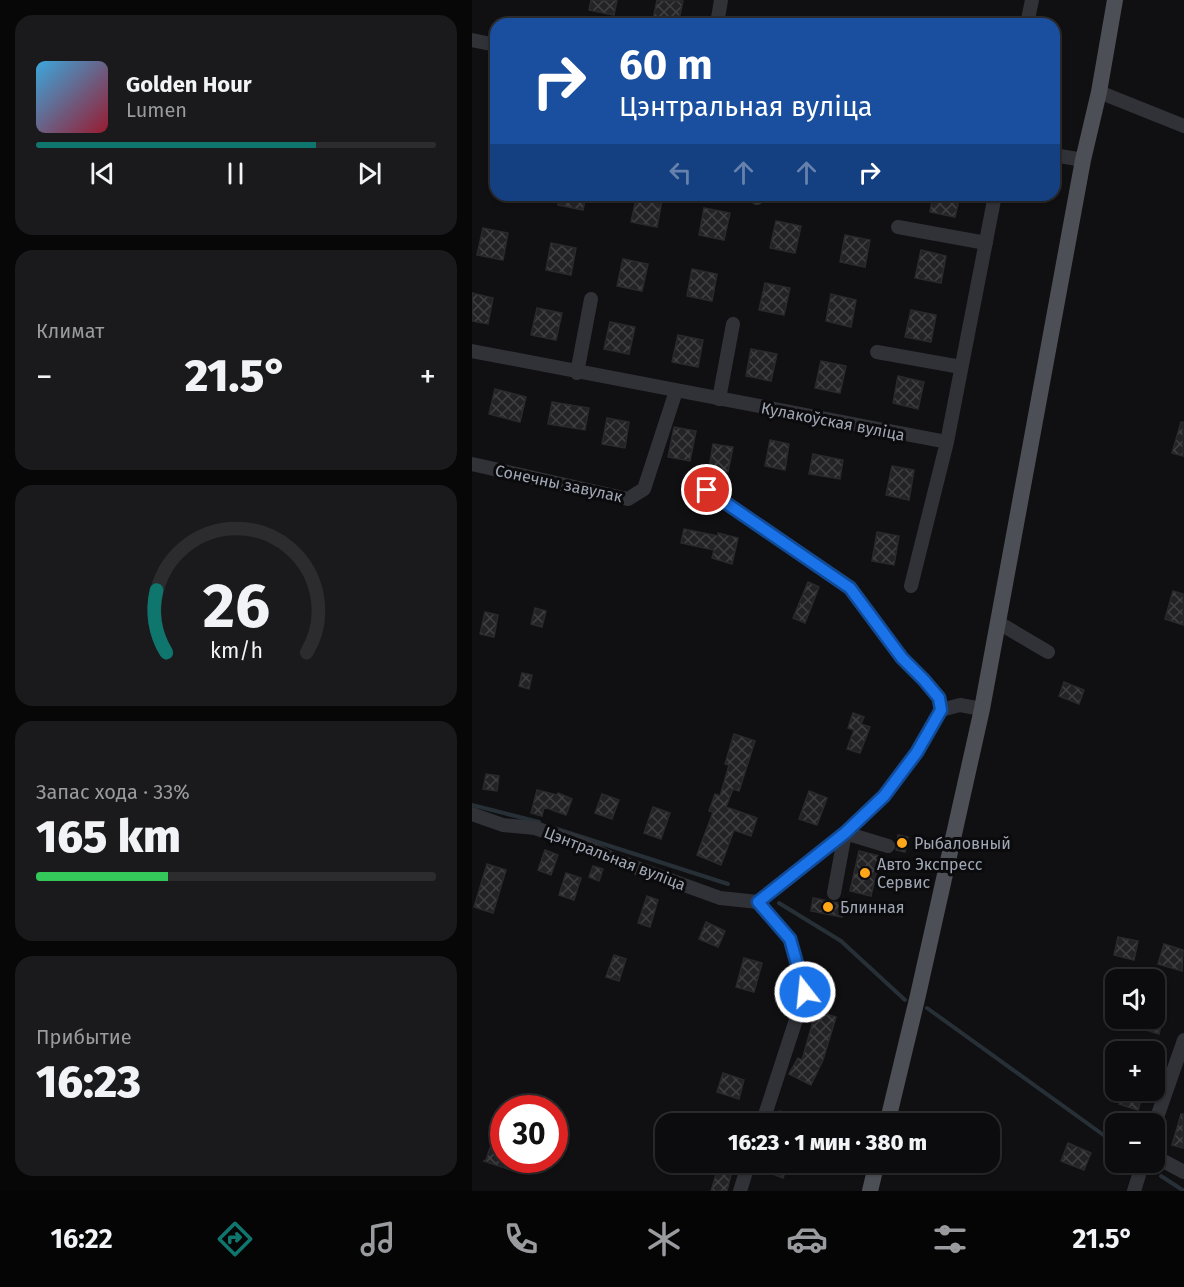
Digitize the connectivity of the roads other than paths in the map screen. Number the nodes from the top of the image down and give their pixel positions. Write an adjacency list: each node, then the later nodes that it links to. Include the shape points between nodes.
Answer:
1 (721, 0): 4 (street)
2 (1032, 0): 5 (street)
3 (1115, 0): 8 (main road)
4 (718, 18)
5 (1028, 18)
6 (472, 40): 7 (street)
7 (490, 44)
8 (1099, 92): 9 (street); 11 (main road)
9 (1183, 126)
10 (1060, 156): 11 (street)
11 (1083, 160): 27 (main road)
12 (994, 201): 14 (street)
13 (898, 227): 14 (street)
14 (986, 243): 19 (street)
15 (591, 299): 20 (street)
16 (733, 324): 22 (street)
17 (472, 351): 20 (street, Кулакоўская вуліца)
18 (877, 352): 19 (street)
19 (961, 367): 23 (street)
20 (577, 373): 21 (street, Кулакоўская вуліца)
21 (674, 397): 22 (street, Кулакоўская вуліца); 24 (street, Сонечны завулак, via 644,489 628,499)
22 (719, 399): 23 (street, Кулакоўская вуліца)
23 (945, 448): 26 (street)
24 (472, 464)
25 (707, 490): 30 (street, via 850,588 902,658 939,698)
26 (911, 586)
27 (998, 623): 28 (street); 29 (main road)
28 (1048, 652)
29 (982, 709): 30 (street, via 960,705); 38 (main road)
30 (941, 710): 32 (street, via 917,752 884,796)
31 (472, 814): 35 (street, Цэнтральная вуліца, via 503,825 535,828 720,897)
32 (845, 833): 33 (street); 34 (street); 35 (street)
33 (888, 846)
34 (834, 892)
35 (758, 902): 37 (street, via 790,939 805,992)
36 (1183, 1040): 39 (street)
37 (766, 1113)
38 (890, 1113)
39 (1158, 1113)
40 (1165, 1162): 41 (street)
41 (1183, 1172)
42 (746, 1173): 45 (street)
43 (874, 1173): 46 (main road)
44 (1140, 1173): 47 (street)
45 (740, 1191)
46 (870, 1191)
47 (1134, 1191)

